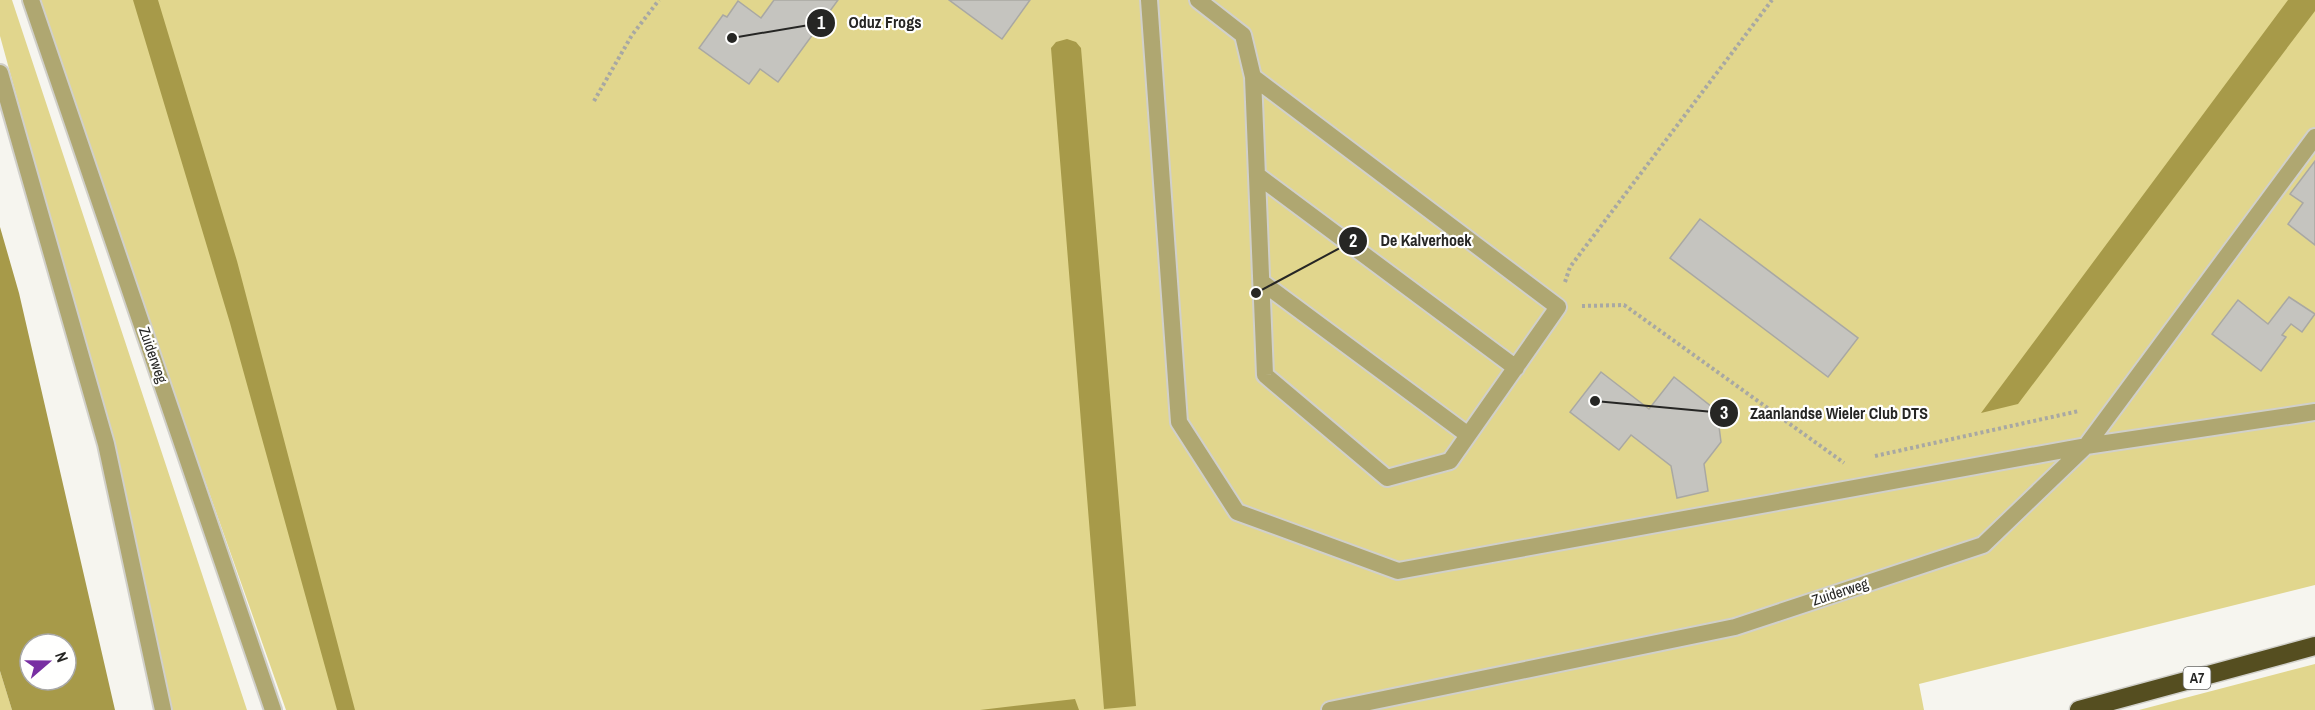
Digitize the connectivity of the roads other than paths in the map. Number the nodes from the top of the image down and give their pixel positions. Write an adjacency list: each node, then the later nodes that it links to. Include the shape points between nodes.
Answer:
1 (31, 0): 15 (street, Zuiderweg)
2 (1149, 0): 12 (street, via 1179,422 1237,512 1398,571)
3 (1198, 0): 5 (street, via 1243,35)
4 (0, 73): 14 (street, via 106,444)
5 (1252, 77): 7 (street); 9 (street, via 1558,306)
6 (2315, 137): 12 (street, Zuiderweg)
7 (1257, 175): 8 (street); 9 (street)
8 (1263, 283): 11 (street); 11 (street, via 1265,375 1387,478 1450,461)
9 (1516, 368): 11 (street)
10 (2315, 412): 12 (street)
11 (1468, 435)
12 (2086, 446): 16 (street, Zuiderweg, via 1983,545 1735,627)
13 (2315, 646): 17 (highway, A7)
14 (163, 710)
15 (273, 710)
16 (1330, 710)
17 (2079, 710)

